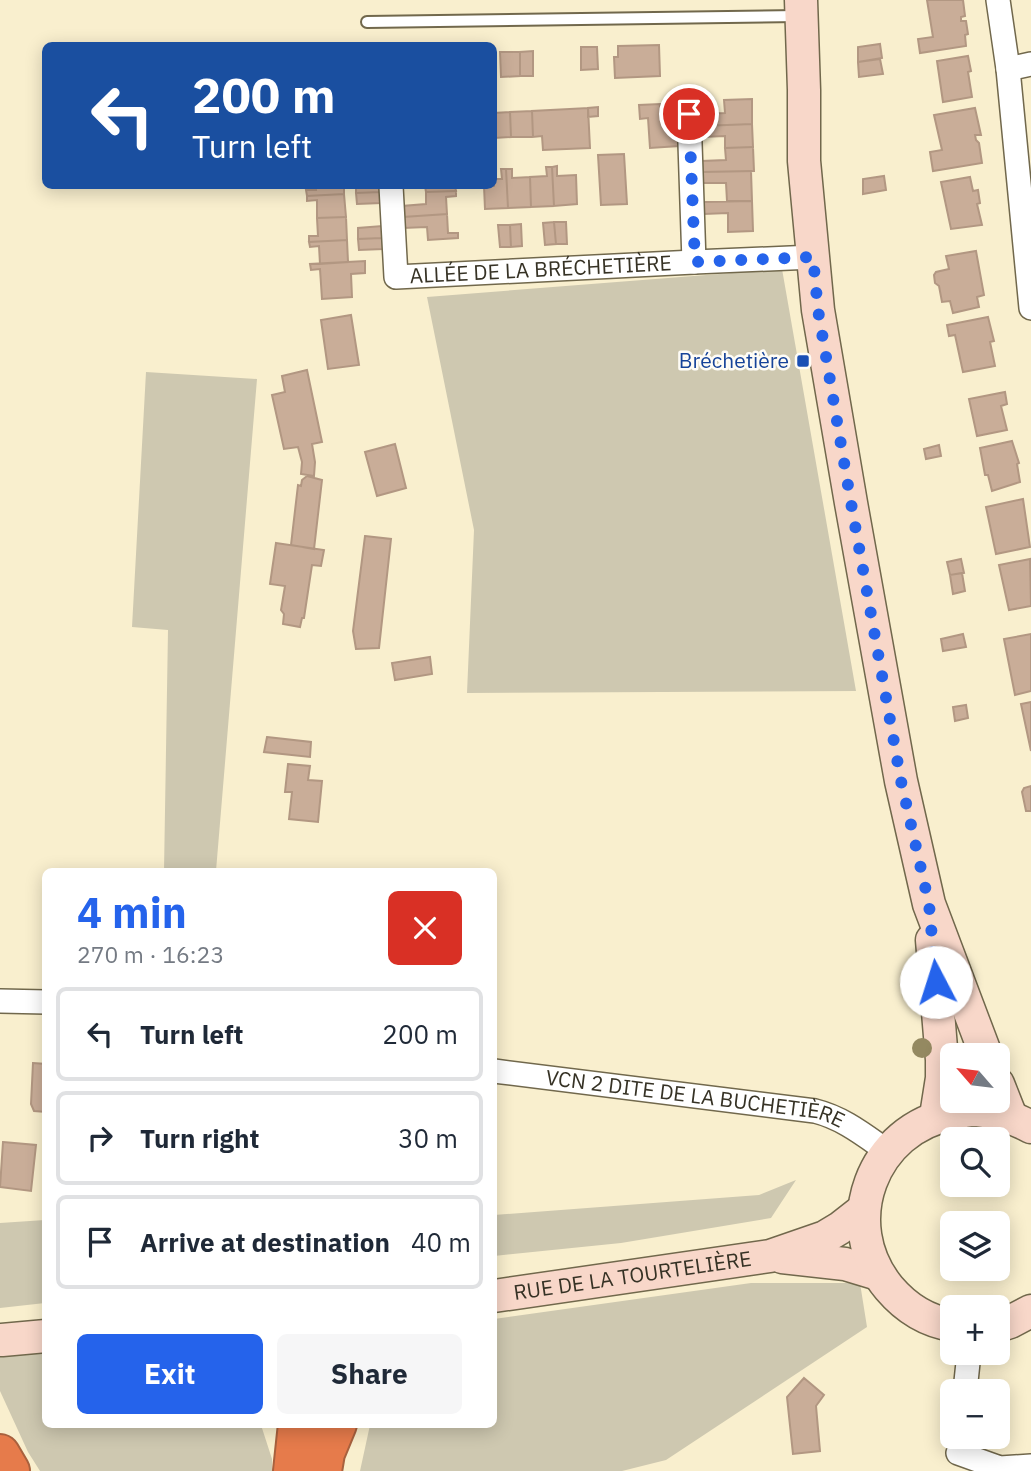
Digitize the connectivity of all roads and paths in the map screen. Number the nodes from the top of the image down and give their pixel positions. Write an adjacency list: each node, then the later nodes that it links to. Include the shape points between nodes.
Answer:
1 (998, 0): 5 (street)
2 (801, 8): 3 (lane); 8 (main road, via 804,162)
3 (367, 22)
4 (1031, 64): 5 (street)
5 (1008, 69): 10 (street)
6 (689, 114): 9 (street, ALLÉE DE LA BRÉCHETIÈRE)
7 (391, 189): 9 (street, ALLÉE DE LA BRÉCHETIÈRE, via 396,277)
8 (813, 257): 9 (street, ALLÉE DE LA BRÉCHETIÈRE); 11 (main road, via 851,503 901,781)
9 (695, 262)
10 (1031, 308)
11 (929, 904): 14 (main road); 17 (main road, via 942,1060)
12 (0, 1001): 13 (street)
13 (42, 1003)
14 (981, 1043)
15 (497, 1071): 19 (street, VCN 2 DITE DE LA BUCHETIÈRE, via 815,1111 844,1122)
16 (1010, 1104): 18 (main road)
17 (936, 1116): 18 (main road, via 974,1110); 19 (main road, via 909,1130)
18 (1021, 1122)
19 (887, 1151): 20 (main road, via 867,1189)
20 (863, 1210): 21 (main road, RUE DE LA TOURTELIÈRE, via 825,1237); 22 (main road, via 866,1244)
21 (770, 1256): 22 (main road, RUE DE LA TOURTELIÈRE, via 845,1264); 23 (main road, RUE DE LA TOURTELIÈRE)
22 (878, 1274): 26 (main road, via 902,1303)
23 (497, 1296)
24 (1030, 1313): 25 (main road)
25 (1010, 1320)
26 (940, 1323)
27 (42, 1336): 28 (main road)
28 (2, 1340)
29 (302, 1428): 30 (highway)
30 (320, 1449)
31 (0, 1454): 34 (highway)
32 (958, 1454): 33 (street, via 1000,1468)
33 (1031, 1466)
34 (10, 1471)

